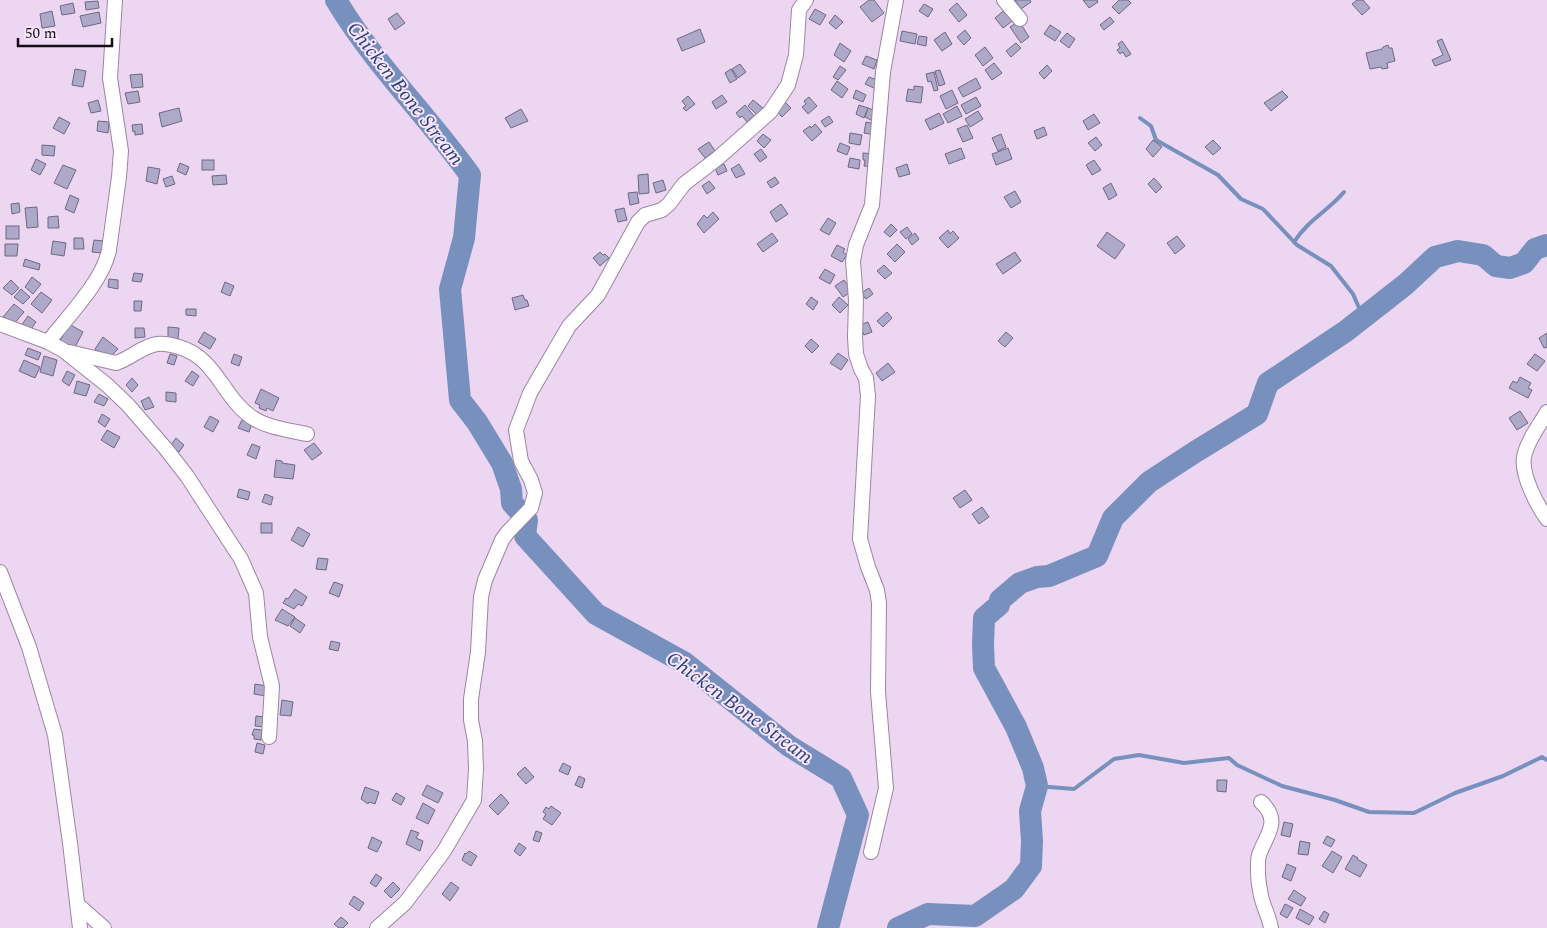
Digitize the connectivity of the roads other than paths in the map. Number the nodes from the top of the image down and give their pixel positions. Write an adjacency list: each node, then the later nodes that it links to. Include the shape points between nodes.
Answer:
1 (115, 0): 7 (street, via 110,78 121,151 109,250 97,279)
2 (806, 0): 19 (street, via 799,10 796,55 780,99 770,112 684,184 669,204 638,222 598,295 569,326 530,393 516,430 522,461 535,493 528,511 502,540 481,598 478,652 470,699 476,750 474,800 427,874 405,903)
3 (896, 0): 15 (street, via 883,72 872,205 853,261 856,354 866,378 868,396 860,539 879,603 878,692 886,778)
4 (1004, 0): 5 (street)
5 (1020, 19)
6 (0, 324): 7 (street)
7 (48, 342): 8 (street)
8 (63, 350): 10 (street, via 116,363 148,346 159,344 184,348 206,364 251,417 264,424); 13 (street, via 108,385 166,449 242,559 256,593 260,637 272,686)
9 (1547, 412): 11 (street, via 1524,457 1524,467)
10 (307, 434)
11 (1547, 519)
12 (0, 572): 16 (street, via 29,647 55,735)
13 (270, 737)
14 (1261, 802): 20 (street, via 1269,810 1272,822 1270,835 1258,856 1260,891)
15 (871, 852)
16 (78, 905): 17 (street); 18 (street)
17 (80, 928)
18 (104, 928)
19 (377, 928)
20 (1271, 928)

